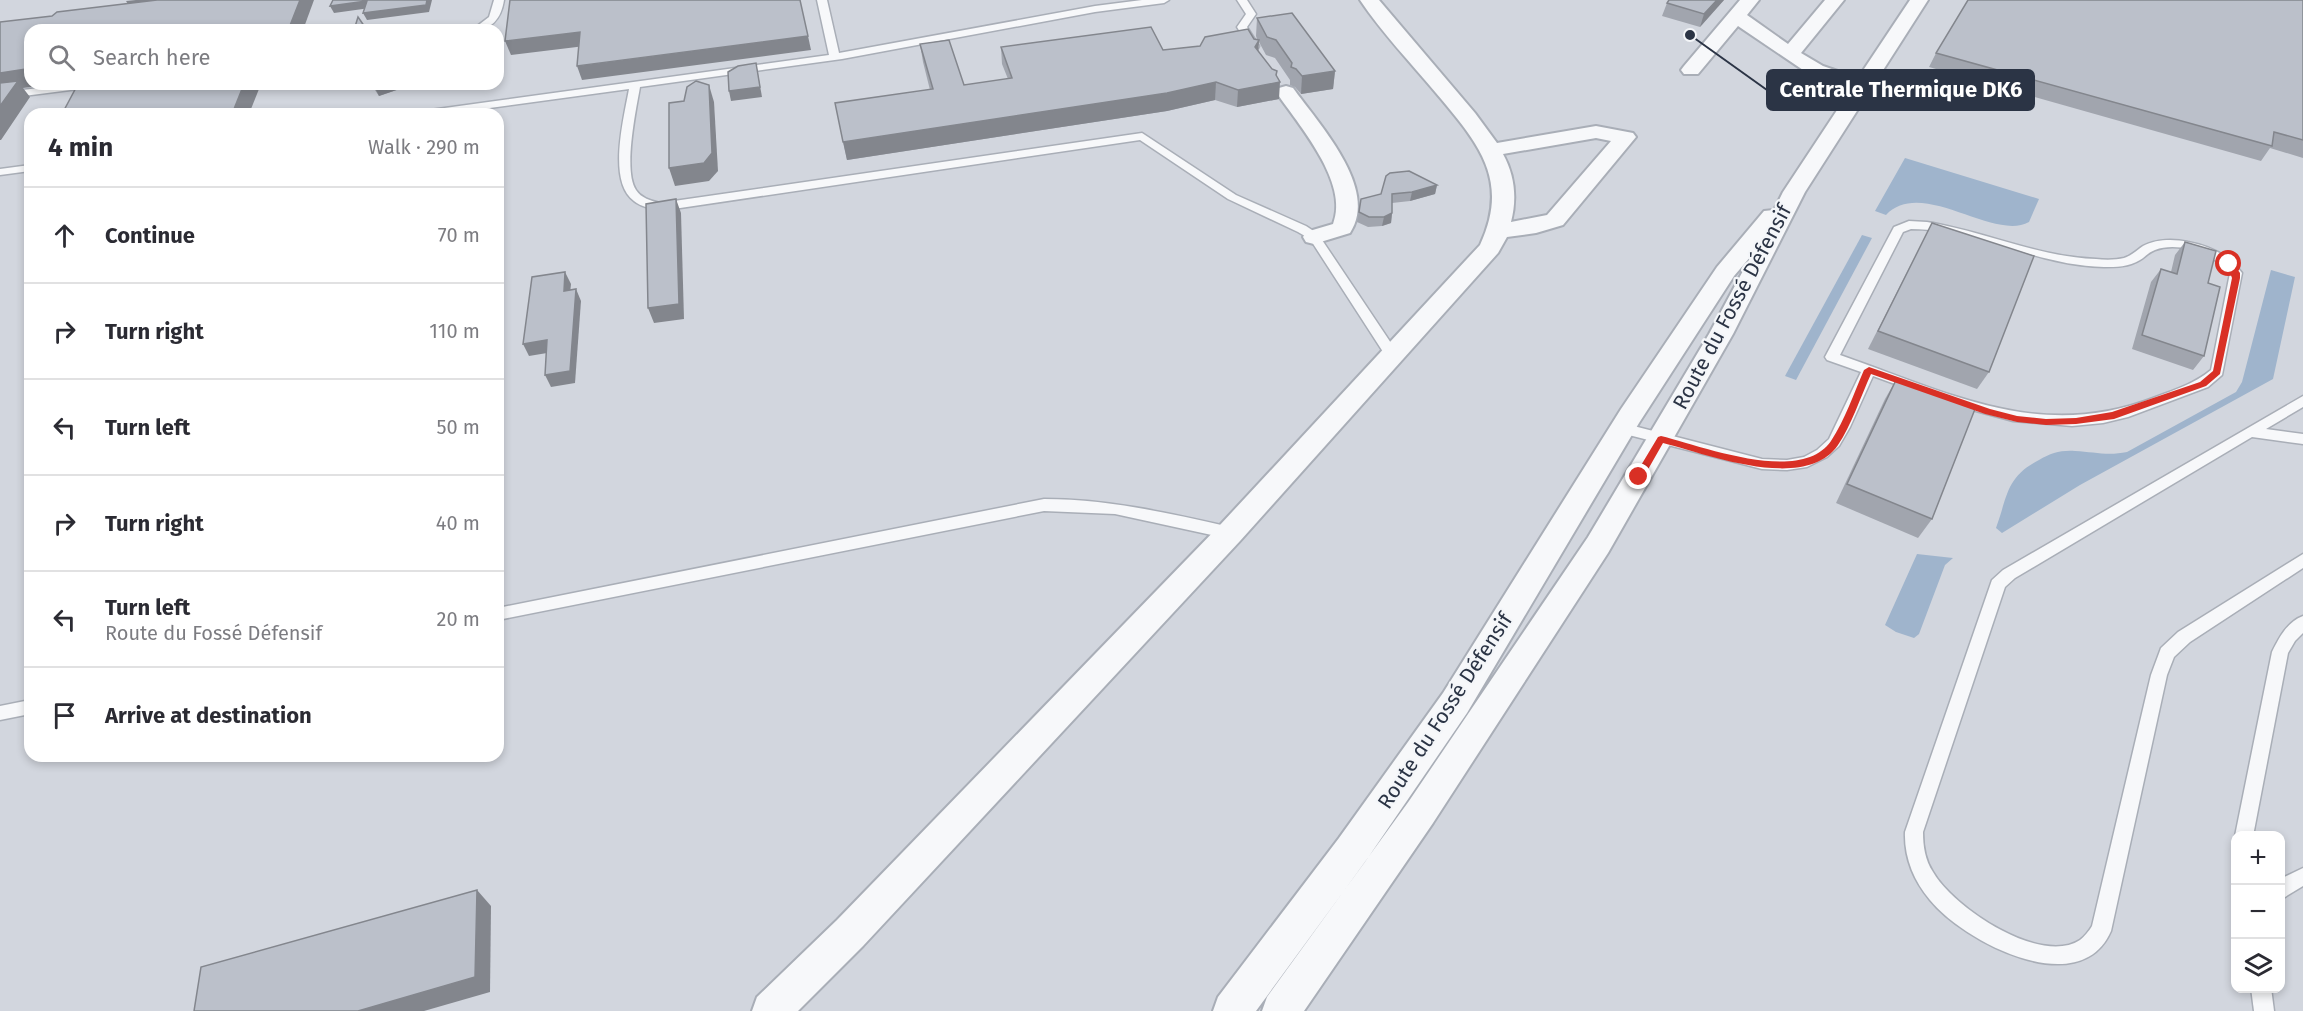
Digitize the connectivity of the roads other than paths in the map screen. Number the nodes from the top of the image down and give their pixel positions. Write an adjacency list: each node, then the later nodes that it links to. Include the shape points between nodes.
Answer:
1 (499, 0): 10 (lane)
2 (822, 0): 13 (lane)
3 (1164, 0): 13 (lane)
4 (1242, 0): 11 (lane, via 1251,14 1242,27)
5 (1369, 0): 21 (street)
6 (1750, 0): 9 (street)
7 (1835, 0): 12 (street)
8 (1919, 0): 17 (street)
9 (1736, 16): 12 (street); 14 (street)
10 (489, 24)
11 (1259, 53)
12 (1790, 54): 17 (street, via 1816,70)
13 (835, 57): 16 (lane)
14 (1691, 70)
15 (1279, 82): 26 (street, via 1341,174 1349,195 1349,216 1342,228)
16 (635, 85): 20 (lane); 26 (lane, via 625,181 632,194 651,206 676,206 1142,136 1232,197)
17 (1863, 86): 24 (street)
18 (44, 90): 19 (lane)
19 (0, 96)
20 (467, 108)
21 (1491, 150): 25 (street, via 1504,195); 25 (street, via 1596,132 1626,137 1555,220)
22 (24, 169): 23 (lane)
23 (0, 172)
24 (1794, 192): 30 (street, Route du Fossé Défensif, via 1725,272); 32 (street, Route du Fossé Défensif, via 1743,294)
25 (1498, 231): 27 (street, via 1480,261)
26 (1314, 237): 27 (lane)
27 (1392, 355): 34 (street)
28 (1869, 370): 28 (lane, via 2017,419 2061,422 2114,416 2203,384 2214,376 2236,273 2222,258 2185,246 2151,246 2125,262 2070,261 1931,224 1905,225 1898,230 1832,357); 32 (lane, via 1834,445 1804,463 1762,464)
29 (2303, 401): 31 (lane)
30 (1622, 428): 32 (lane); 45 (street, Route du Fossé Défensif, via 1455,703)
31 (2250, 432): 33 (lane); 35 (lane, via 1998,584 1914,832 1916,858 1943,901 1969,923 2023,949 2072,954 2095,943 2167,653 2184,637)
32 (1661, 439): 46 (street, Route du Fossé Défensif, via 1537,640)
33 (2303, 439)
34 (1230, 534): 36 (lane, via 1114,508 1044,505); 44 (street)
35 (2303, 560)
36 (504, 613)
37 (2303, 623): 40 (lane, via 2280,652)
38 (24, 708): 39 (lane)
39 (0, 713)
40 (2245, 831)
41 (2303, 877): 42 (lane)
42 (2285, 888)
43 (2262, 993): 47 (lane)
44 (771, 1011)
45 (1232, 1011)
46 (1281, 1011)
47 (2264, 1011)

